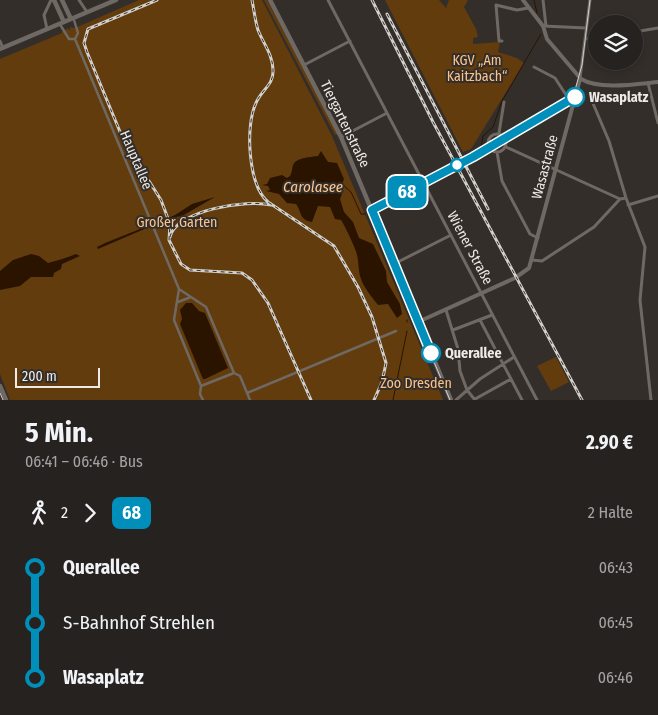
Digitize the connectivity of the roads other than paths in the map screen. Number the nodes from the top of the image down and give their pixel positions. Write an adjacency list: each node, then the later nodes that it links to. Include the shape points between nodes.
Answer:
1 (53, 0): 15 (main road); 19 (street, via 44,14)
2 (62, 0): 14 (main road)
3 (78, 0): 13 (street)
4 (116, 0): 13 (main road)
5 (270, 0): 28 (main road, Tiergartenstraße)
6 (328, 0): 25 (street, Wiener Straße)
7 (498, 0): 11 (street)
8 (523, 0): 12 (street)
9 (543, 0): 16 (street)
10 (590, 0): 17 (street)
11 (496, 5): 12 (street, via 517,10); 26 (street, via 499,41)
12 (528, 8): 16 (street)
13 (86, 10): 14 (main road)
14 (72, 20): 15 (main road); 23 (street, Hauptallee, via 78,33)
15 (62, 24): 19 (main road); 23 (street, Hauptallee, via 69,39)
16 (545, 25): 17 (street); 30 (street, via 547,39)
17 (586, 28): 22 (street)
18 (658, 28): 20 (street)
19 (48, 29): 27 (main road)
20 (643, 30)
21 (588, 38): 22 (street)
22 (585, 39): 30 (street)
23 (75, 40): 55 (street, Hauptallee)
24 (0, 41): 27 (street)
25 (350, 41): 28 (street); 37 (street, Wiener Straße)
26 (502, 42)
27 (1, 48)
28 (304, 66): 40 (main road, Tiergartenstraße)
29 (534, 67): 35 (street, via 557,79)
30 (580, 79): 32 (street, via 588,83); 34 (street, Wasastraße)
31 (658, 82): 32 (street)
32 (648, 83): 38 (street)
33 (589, 94): 47 (street, via 610,141)
34 (575, 98): 35 (street); 44 (street, Wasastraße)
35 (570, 101): 41 (street)
36 (504, 102): 39 (street)
37 (387, 113): 40 (street); 45 (street, Wiener Straße)
38 (658, 123)
39 (499, 133): 41 (street); 43 (street, via 488,141 490,148)
40 (341, 137): 50 (main road, Tiergartenstraße)
41 (506, 138): 42 (street)
42 (506, 147): 43 (street); 44 (street)
43 (497, 152): 52 (street, via 502,181 530,234)
44 (556, 170): 48 (street); 52 (street, Wasastraße)
45 (424, 183): 50 (street); 51 (street, Wiener Straße)
46 (658, 196): 49 (street)
47 (626, 198): 48 (street); 49 (street)
48 (620, 199): 53 (street, via 594,227 542,262)
49 (628, 205): 81 (street, via 645,247 640,300)
50 (372, 210): 54 (main road, Tiergartenstraße)
51 (451, 235): 54 (street); 56 (street, Wiener Straße)
52 (538, 238): 53 (street, Wasastraße)
53 (532, 260): 56 (street, via 524,273)
54 (394, 264): 62 (main road, Tiergartenstraße)
55 (180, 289): 57 (street); 58 (street)
56 (481, 294): 59 (street); 60 (street, Wiener Straße)
57 (191, 297): 58 (street); 67 (street, via 206,307)
58 (178, 302): 70 (street, via 174,320)
59 (446, 310): 62 (street); 63 (street)
60 (492, 314): 61 (street); 65 (street, Wiener Straße)
61 (480, 320): 63 (street); 66 (street)
62 (418, 322): 77 (main road, Tiergartenstraße)
63 (453, 330): 71 (street, via 459,368)
64 (396, 331): 72 (street)
65 (514, 357): 66 (street); 80 (street, Wiener Straße)
66 (503, 363): 68 (street); 71 (street)
67 (234, 373): 70 (street); 72 (street, via 240,376)
68 (512, 380): 73 (street); 79 (street)
69 (0, 386): 74 (main road)
70 (201, 386): 75 (street)
71 (467, 390): 73 (street); 78 (street)
72 (247, 393): 76 (street)
73 (475, 399)
74 (6, 400)
75 (203, 400)
76 (250, 400)
77 (451, 400)
78 (456, 400)
79 (520, 400)
80 (537, 400)
81 (651, 400)

